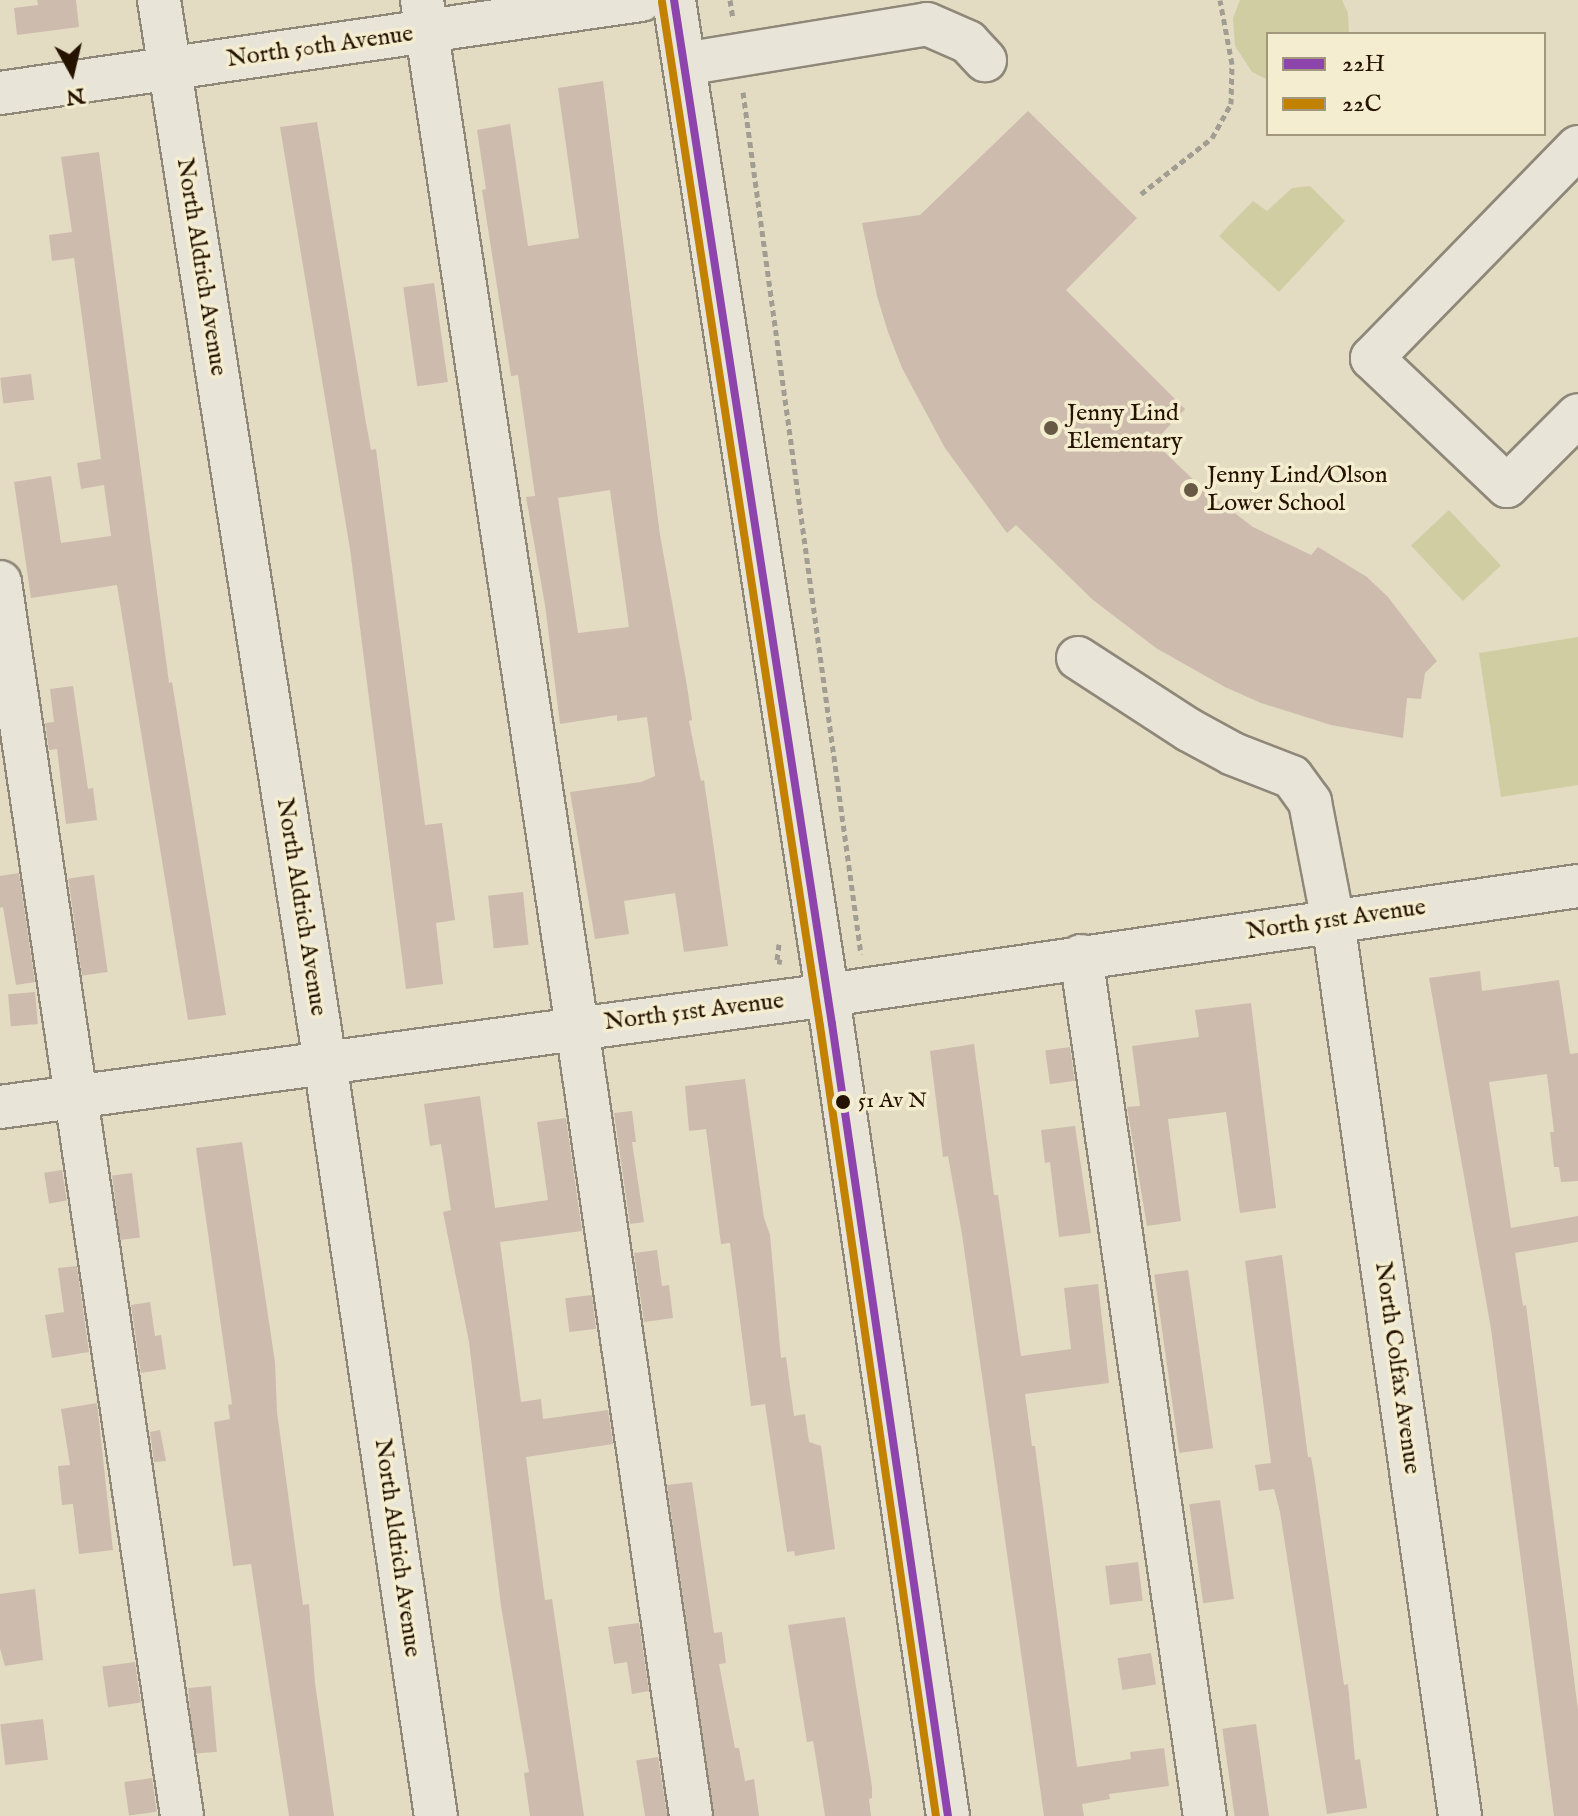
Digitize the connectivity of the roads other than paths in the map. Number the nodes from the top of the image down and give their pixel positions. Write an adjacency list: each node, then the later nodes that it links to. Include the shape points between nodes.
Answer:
1 (159, 0): 7 (street, North Aldrich Avenue)
2 (641, 0): 4 (street, North 50th Avenue)
3 (674, 0): 6 (street)
4 (424, 16): 7 (street, North 50th Avenue); 17 (street)
5 (985, 60): 6 (street, via 968,42 927,24)
6 (684, 64): 16 (street)
7 (170, 68): 8 (street, North 50th Avenue); 18 (street, North Aldrich Avenue)
8 (0, 93)
9 (1578, 147): 10 (street, via 1372,358 1507,486)
10 (1578, 415)
11 (0, 582): 19 (street)
12 (1078, 658): 14 (street, North Colfax Avenue, via 1189,730 1292,777 1310,802)
13 (1578, 886): 14 (street, North 51st Avenue)
14 (1333, 921): 15 (street, North 51st Avenue); 26 (street, North Colfax Avenue)
15 (1081, 956): 16 (street, North 51st Avenue); 25 (street)
16 (828, 995): 17 (street, North 51st Avenue); 24 (street)
17 (577, 1027): 18 (street, North 51st Avenue); 23 (street)
18 (325, 1062): 19 (street, North 51st Avenue); 22 (street, North Aldrich Avenue)
19 (77, 1096): 20 (street, North 51st Avenue); 21 (street)
20 (0, 1107)
21 (182, 1816)
22 (436, 1816)
23 (691, 1816)
24 (948, 1816)
25 (1205, 1816)
26 (1460, 1816)

